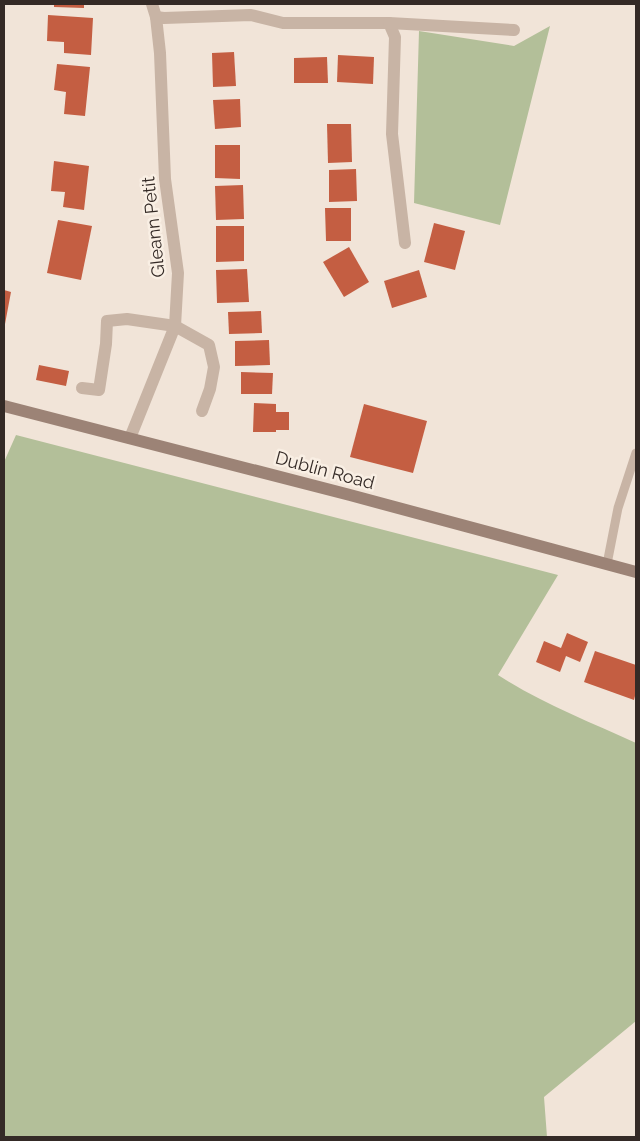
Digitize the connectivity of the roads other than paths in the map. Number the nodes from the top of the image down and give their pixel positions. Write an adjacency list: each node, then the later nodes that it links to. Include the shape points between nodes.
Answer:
1 (152, 4): 2 (street, Gleann Petit)
2 (156, 17): 3 (street, via 251,15 283,23); 6 (street, Gleann Petit, via 165,179 178,273)
3 (389, 23): 4 (street); 5 (street, via 395,37 392,134)
4 (514, 30)
5 (405, 243)
6 (175, 326): 7 (street, via 127,319 107,321 99,390); 9 (street, via 209,345 214,367); 10 (street, Gleann Petit)
7 (82, 388)
8 (4, 406): 10 (main road, Dublin Road)
9 (202, 411)
10 (130, 438): 12 (main road, Dublin Road)
11 (636, 453): 12 (lane, via 618,508)
12 (607, 564): 13 (main road, Dublin Road)
13 (636, 572)

